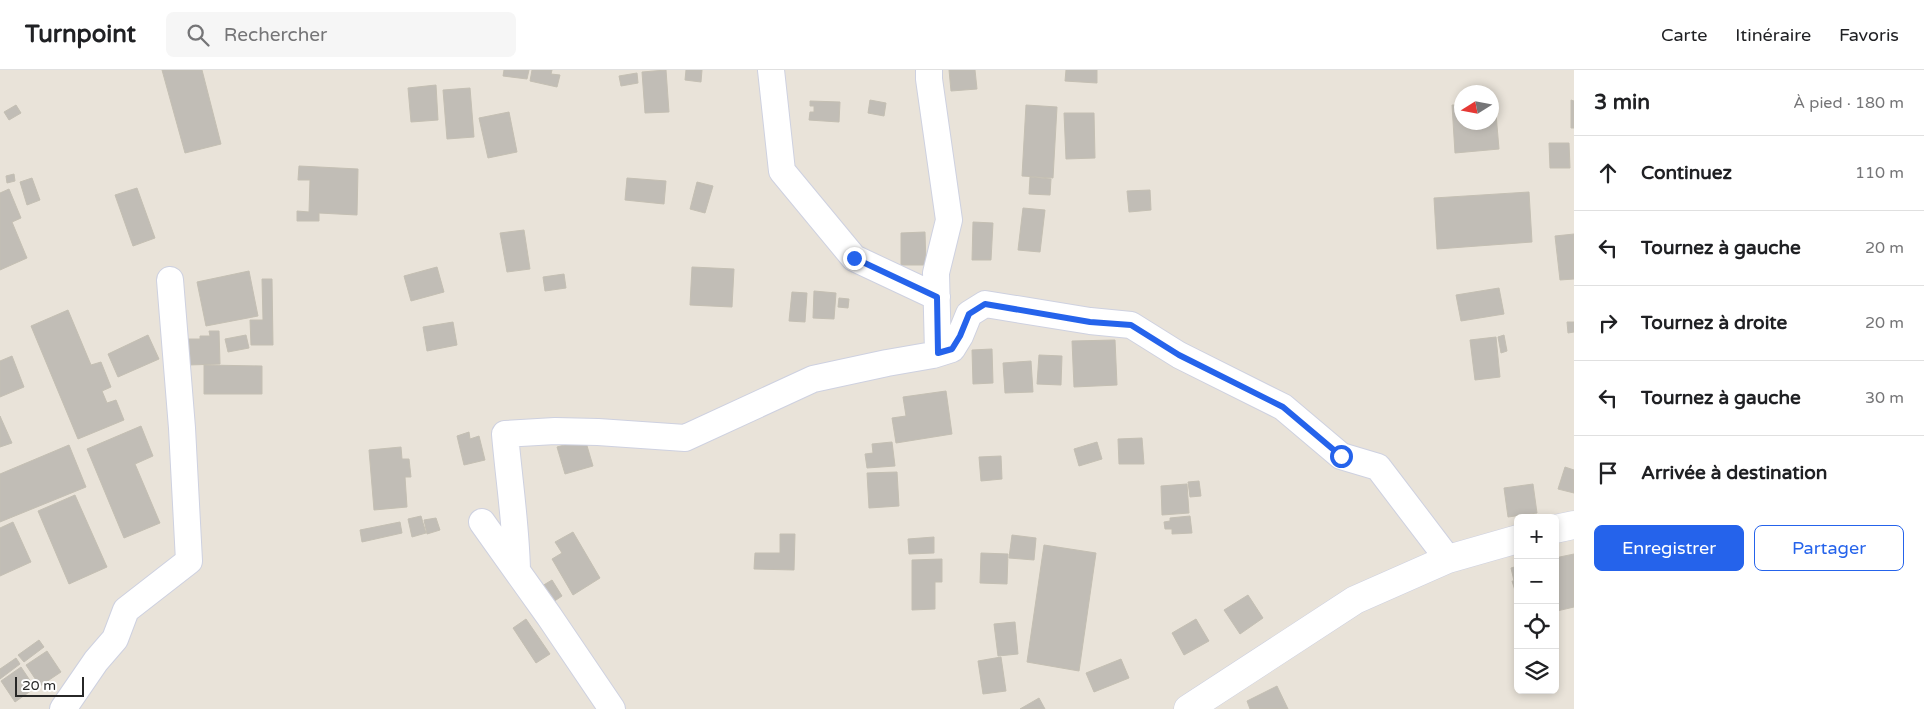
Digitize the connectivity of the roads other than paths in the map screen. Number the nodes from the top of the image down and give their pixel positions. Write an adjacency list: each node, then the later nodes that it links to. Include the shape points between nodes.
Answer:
1 (771, 70): 4 (street, via 782,171 854,258)
2 (929, 70): 4 (street, via 949,220 936,273)
3 (170, 280): 12 (street, via 189,561 126,610 115,639)
4 (937, 297): 5 (street)
5 (938, 353): 10 (street, via 952,349 969,314 985,304 1090,322 1131,325 1179,355 1283,407 1341,456 1378,468); 11 (street, via 813,379 685,438 555,431 505,434 516,529)
6 (482, 522): 11 (street)
7 (1574, 525): 8 (street)
8 (1559, 528)
9 (1514, 540): 10 (street)
10 (1448, 559): 14 (street, via 1355,600)
11 (517, 570): 13 (street)
12 (63, 709)
13 (612, 709)
14 (1188, 709)

